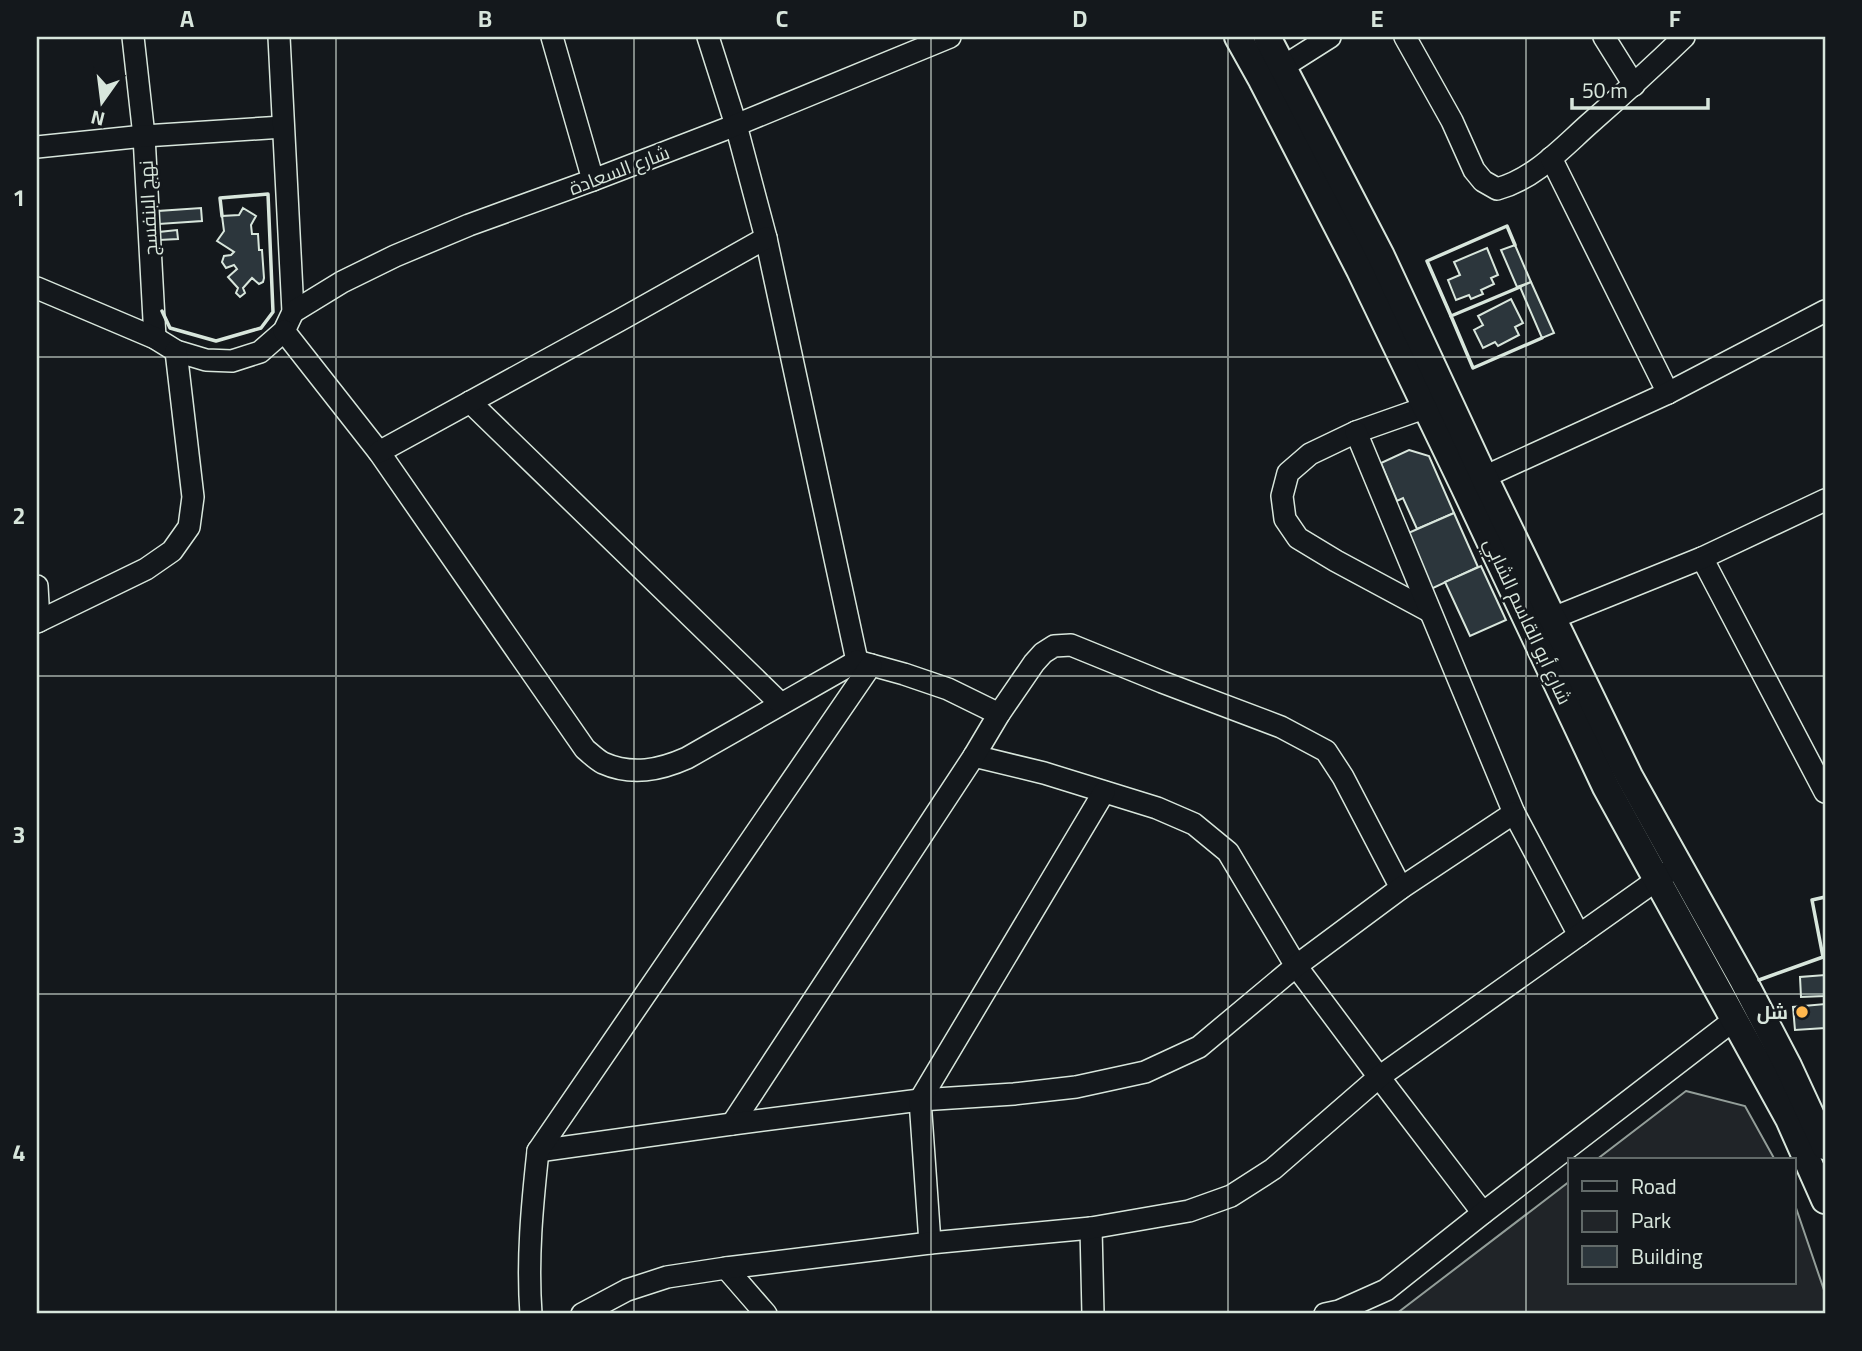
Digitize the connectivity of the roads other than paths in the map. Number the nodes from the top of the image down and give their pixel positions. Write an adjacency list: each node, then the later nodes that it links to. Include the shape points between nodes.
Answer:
1 (133, 37): 16 (street, نهج البنفسج)
2 (279, 37): 15 (street)
3 (552, 37): 19 (street)
4 (708, 37): 14 (street)
5 (950, 37): 14 (street, شارع السعادة)
6 (1238, 37): 12 (main road, شارع أبو القاسم الشابي)
7 (1267, 37): 12 (main road, شارع أبو القاسم الشابي)
8 (1330, 37): 12 (street)
9 (1405, 37): 18 (street, via 1483,181 1497,189 1514,184)
10 (1604, 37): 13 (street)
11 (1684, 37): 13 (street)
12 (1273, 74): 28 (main road, شارع أبو القاسم الشابي); 31 (main road, شارع أبو القاسم الشابي, via 1381,256)
13 (1634, 85): 18 (street)
14 (736, 125): 19 (street, شارع السعادة); 20 (street)
15 (283, 127): 16 (street); 23 (street)
16 (144, 136): 17 (street); 24 (street, نهج البنفسج)
17 (37, 146)
18 (1551, 158): 26 (street)
19 (593, 180): 23 (street, شارع السعادة, via 394,256 342,282)
20 (766, 238): 27 (street); 38 (street)
21 (37, 288): 24 (street, شارع السعادة)
22 (1825, 311): 26 (street)
23 (289, 322): 25 (street, شارع السعادة, via 260,352 232,361 206,360); 30 (street)
24 (155, 338): 25 (street, شارع السعادة)
25 (176, 351): 37 (street, via 193,497 189,527 172,551 146,569)
26 (1668, 393): 31 (street)
27 (470, 402): 30 (street); 39 (street)
28 (1427, 407): 29 (street); 46 (main road, شارع أبو القاسم الشابي, via 1606,787)
29 (1356, 432): 35 (street); 35 (street, via 1310,454 1288,472 1282,496 1285,519 1298,538)
30 (379, 452): 39 (street, via 585,749 603,763 647,771 667,767)
31 (1484, 477): 36 (main road, شارع أبو القاسم الشابي)
32 (1825, 500): 33 (street)
33 (1702, 558): 36 (street); 43 (street)
34 (37, 586): 37 (street)
35 (1429, 611): 44 (street)
36 (1553, 618): 45 (main road, شارع أبو القاسم الشابي, via 1629,776)
37 (38, 621)
38 (864, 663): 39 (street); 40 (street, via 948,689); 55 (street)
39 (781, 704)
40 (999, 714): 41 (street); 47 (street, via 1043,653 1054,646 1071,645 1281,727 1326,751)
41 (974, 756): 42 (street); 53 (street)
42 (1104, 792): 49 (street, via 1194,824 1227,852); 52 (street)
43 (1825, 792)
44 (1514, 813): 47 (street); 48 (street)
45 (1680, 865): 46 (street); 54 (main road, شارع أبو القاسم الشابي, via 1788,1066)
46 (1657, 879): 48 (street); 50 (main road, شارع أبو القاسم الشابي)
47 (1401, 888): 49 (street)
48 (1579, 935): 51 (street)
49 (1296, 966): 51 (street); 52 (street, via 1199,1047 1145,1072 1076,1087)
50 (1734, 1020): 56 (main road, شارع أبو القاسم الشابي); 58 (street)
51 (1378, 1077): 58 (street); 59 (street, via 1273,1169 1231,1196 1189,1211)
52 (919, 1100): 53 (street); 60 (street)
53 (732, 1124): 55 (street)
54 (1825, 1146)
55 (538, 1152): 62 (street, via 531,1219)
56 (1819, 1170): 57 (main road, شارع أبو القاسم الشابي)
57 (1825, 1200)
58 (1483, 1213): 66 (street, via 1386,1290)
59 (1091, 1228): 60 (street); 65 (street)
60 (930, 1243): 61 (street)
61 (726, 1268): 63 (street, via 657,1280 626,1290); 64 (street)
62 (531, 1314)
63 (582, 1314)
64 (766, 1314)
65 (1093, 1314)
66 (1325, 1314)

